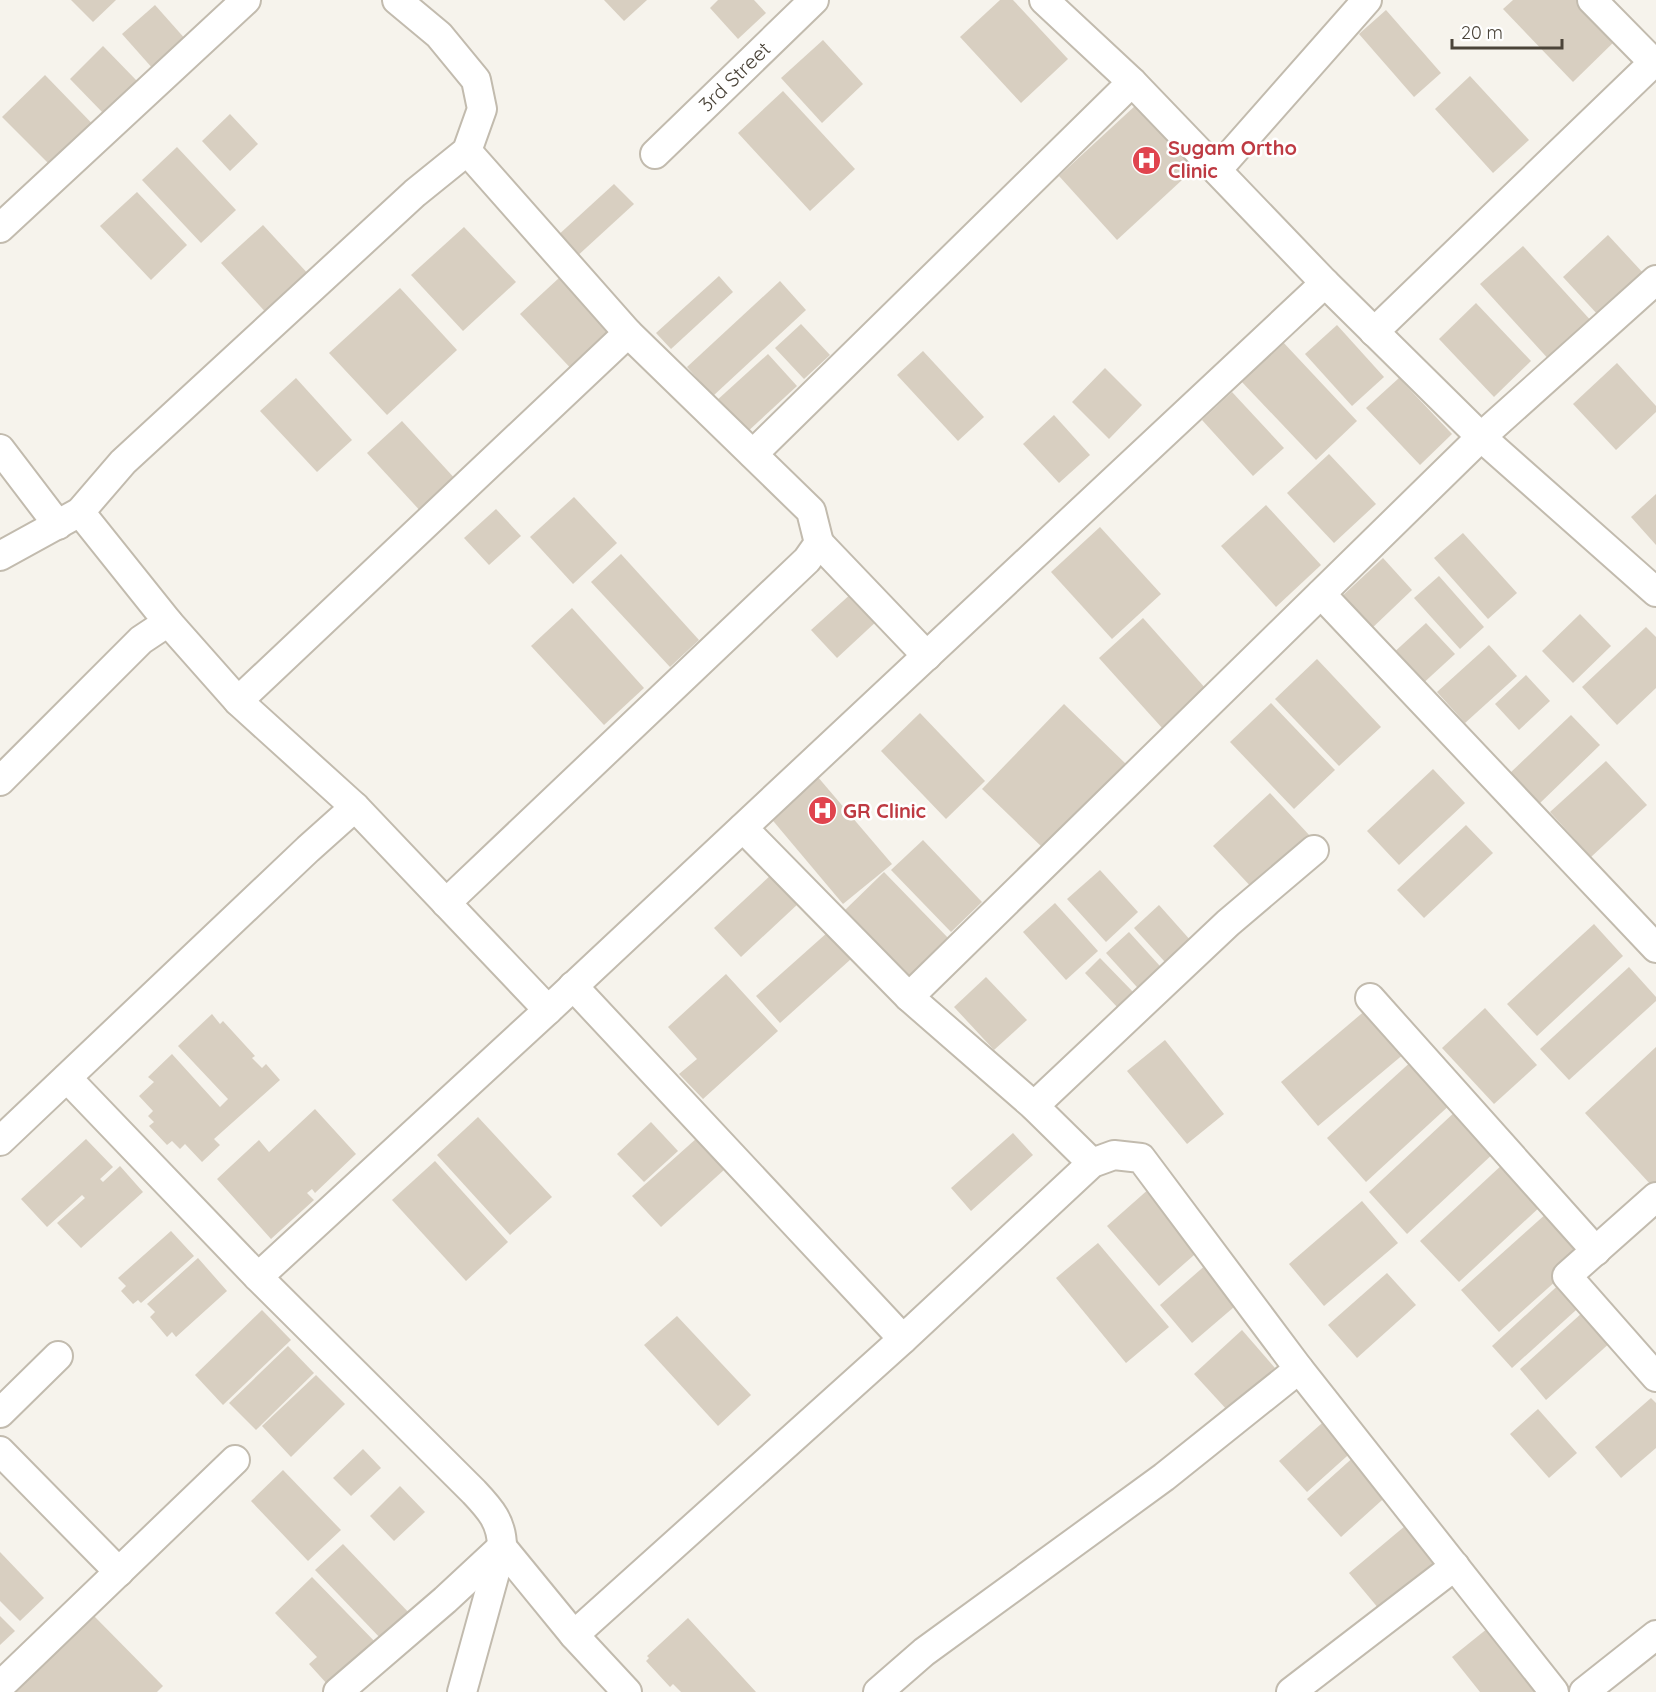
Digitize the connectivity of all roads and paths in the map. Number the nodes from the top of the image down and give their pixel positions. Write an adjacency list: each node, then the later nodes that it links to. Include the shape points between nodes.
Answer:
1 (246, 0): 12 (street)
2 (397, 0): 9 (street, via 439,34 477,80 482,109)
3 (814, 0): 10 (street, 3rd Street)
4 (1367, 0): 11 (street)
5 (1593, 0): 7 (street)
6 (1046, 1): 8 (street)
7 (1655, 62): 15 (street)
8 (1132, 82): 11 (street); 19 (street)
9 (467, 152): 16 (street); 20 (street, via 415,193 123,462)
10 (655, 154)
11 (1217, 170): 14 (street)
12 (0, 228)
13 (1656, 280): 17 (street)
14 (1325, 283): 15 (street); 26 (street)
15 (1374, 332): 17 (street)
16 (628, 333): 19 (street); 27 (street)
17 (1481, 437): 23 (street); 24 (street)
18 (0, 449): 20 (street)
19 (753, 454): 21 (street, via 811,511)
20 (69, 518): 22 (street); 25 (street)
21 (819, 543): 26 (street); 32 (street, via 807,560)
22 (0, 555)
23 (1656, 592)
24 (1321, 594): 33 (street); 35 (street)
25 (168, 622): 27 (street); 28 (street, via 141,640)
26 (927, 656): 30 (street)
27 (238, 702): 29 (street)
28 (0, 781)
29 (355, 807): 32 (street); 38 (street)
30 (743, 828): 34 (street); 35 (street)
31 (1314, 850): 39 (street, via 1228,923)
32 (446, 903): 37 (street)
33 (1656, 948)
34 (573, 987): 37 (street); 45 (street)
35 (909, 997): 39 (street)
36 (1370, 998): 43 (street)
37 (548, 1010): 44 (street)
38 (67, 1078): 40 (street); 44 (street)
39 (1034, 1106): 41 (street)
40 (0, 1141)
41 (1092, 1163): 45 (street); 47 (street, via 1114,1155 1141,1158)
42 (1656, 1197): 43 (street)
43 (1596, 1251): 48 (street, via 1567,1276)
44 (258, 1277): 52 (street, via 485,1504 502,1533)
45 (903, 1339): 55 (street)
46 (58, 1356): 49 (street)
47 (1299, 1369): 53 (street); 61 (street, via 1164,1477 924,1652)
48 (1656, 1377)
49 (0, 1413)
50 (0, 1451): 54 (street)
51 (235, 1460): 54 (street)
52 (502, 1547): 55 (street); 58 (street); 59 (street)
53 (1455, 1566): 62 (street); 63 (street)
54 (119, 1572): 57 (street)
55 (574, 1635): 60 (street)
56 (1655, 1637): 64 (street)
57 (0, 1686)
58 (338, 1692)
59 (462, 1692)
60 (627, 1692)
61 (878, 1692)
62 (1291, 1692)
63 (1554, 1692)
64 (1584, 1692)

